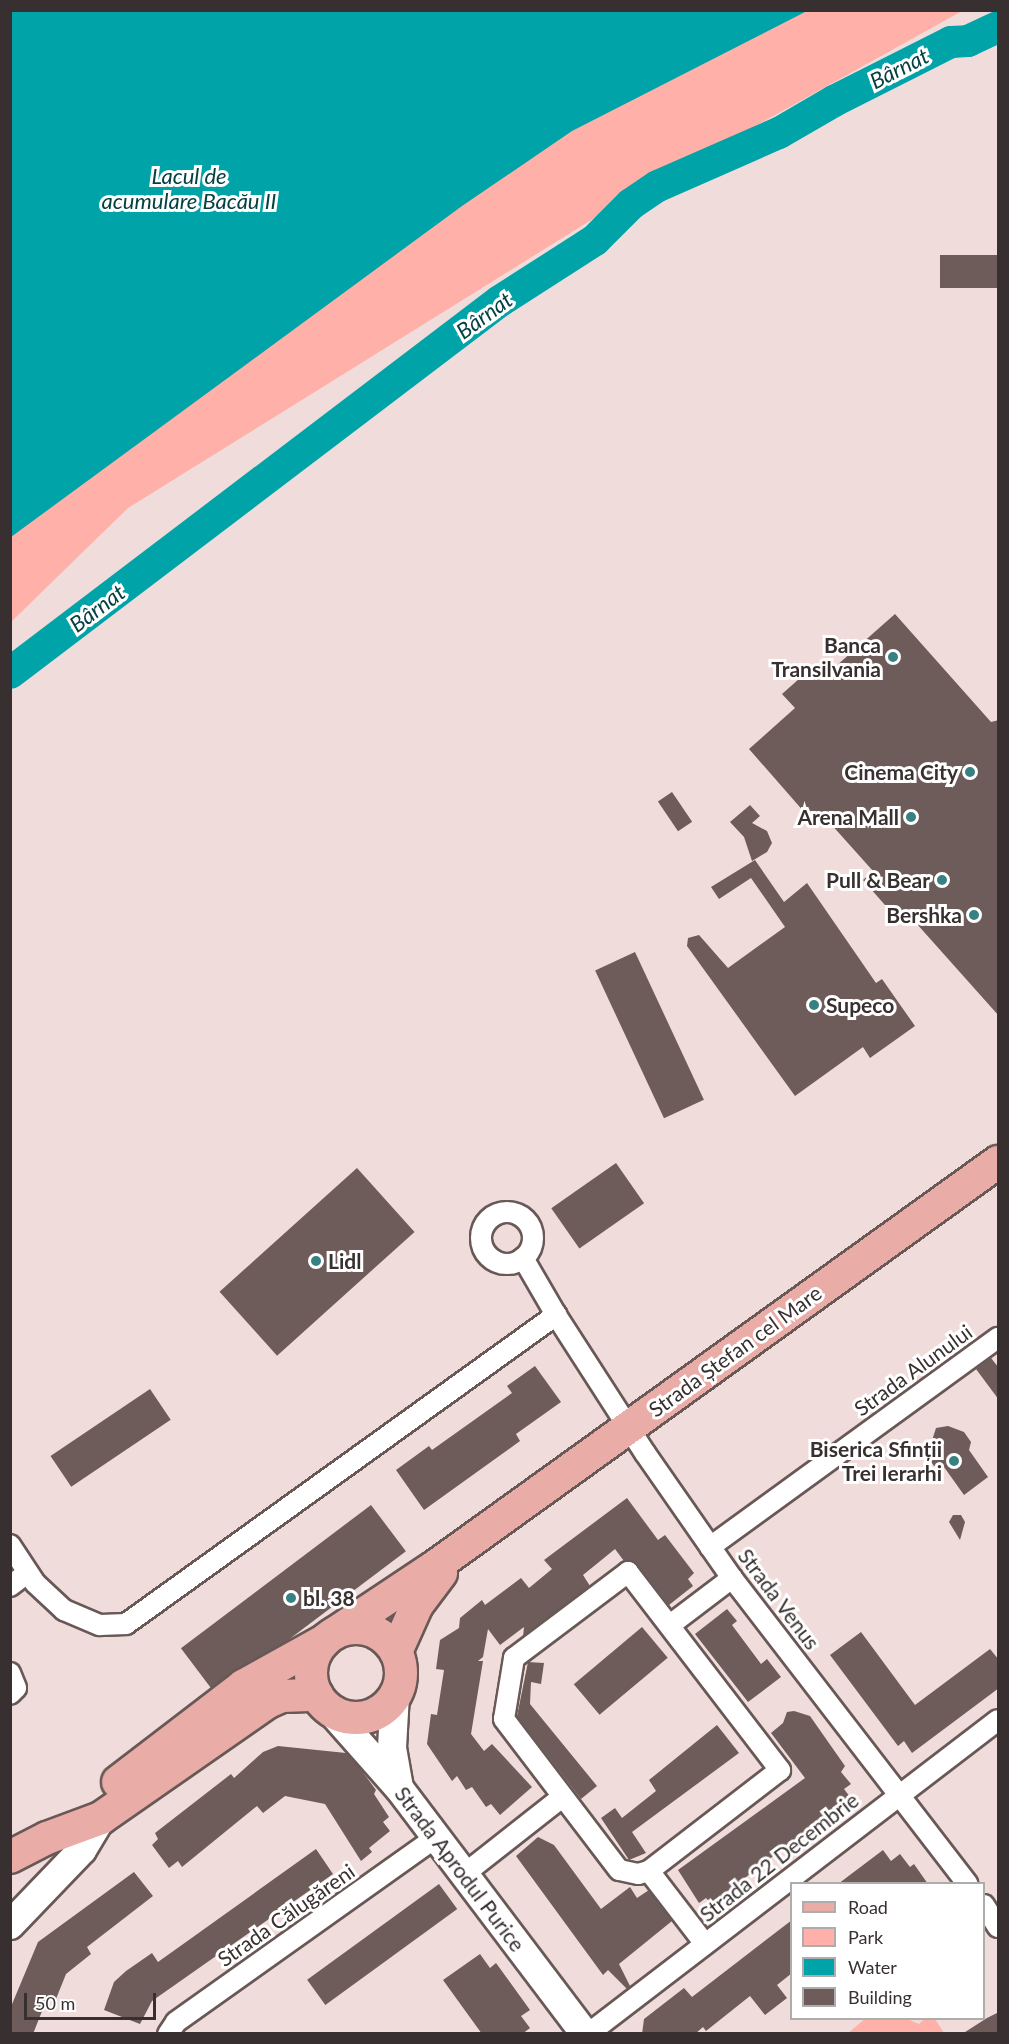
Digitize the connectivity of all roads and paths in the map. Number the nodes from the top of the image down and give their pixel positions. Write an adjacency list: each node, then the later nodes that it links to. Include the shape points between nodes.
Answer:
1 (999, 1162): 5 (main road, Strada Ștefan cel Mare)
2 (523, 1258): 3 (street, Strada Venus)
3 (562, 1323): 5 (street, Strada Venus); 9 (street, via 126,1624 100,1625 64,1610)
4 (999, 1338): 8 (street, Strada Alunului)
5 (627, 1428): 6 (main road, Strada Ștefan cel Mare); 8 (street, Strada Venus)
6 (471, 1541): 13 (main road); 14 (main road, via 422,1597)
7 (10, 1545): 9 (street)
8 (710, 1547): 10 (street, Strada Venus)
9 (27, 1573): 11 (street)
10 (732, 1578): 12 (street); 22 (street, Strada Venus)
11 (10, 1586)
12 (670, 1625): 23 (street, via 628,1572 514,1658 504,1719); 28 (street, via 780,1770)
13 (330, 1637): 14 (main road, via 349,1628 369,1630); 18 (main road, via 311,1666); 20 (main road, via 243,1686)
14 (396, 1652): 17 (main road, via 400,1666)
15 (10, 1673): 16 (street, via 16,1688)
16 (10, 1694)
17 (395, 1694): 18 (main road, via 373,1715 358,1718); 21 (street, via 392,1748)
18 (323, 1702): 21 (street, Strada Aprodul Purice); 24 (main road, via 282,1696 268,1702)
19 (999, 1720): 22 (street, Strada 22 Decembrie)
20 (160, 1749): 24 (main road, via 151,1772 111,1800); 25 (main road)
21 (399, 1788): 26 (street, Strada Aprodul Purice)
22 (900, 1795): 30 (street, Strada Venus); 34 (street, Strada 22 Decembrie)
23 (562, 1797): 28 (street, via 619,1870 638,1874); 29 (street)
24 (101, 1818): 25 (main road); 32 (street, via 82,1850)
25 (46, 1838): 27 (main road)
26 (435, 1838): 29 (street, Strada Aprodul Purice); 35 (street, Strada Călugăreni, via 176,2022)
27 (10, 1857)
28 (649, 1871): 34 (street)
29 (463, 1875): 36 (street, Strada Aprodul Purice)
30 (966, 1882)
31 (985, 1906): 33 (street)
32 (10, 1925)
33 (999, 1927)
34 (705, 1944): 36 (street, Strada 22 Decembrie)
35 (168, 2034)
36 (587, 2034)

